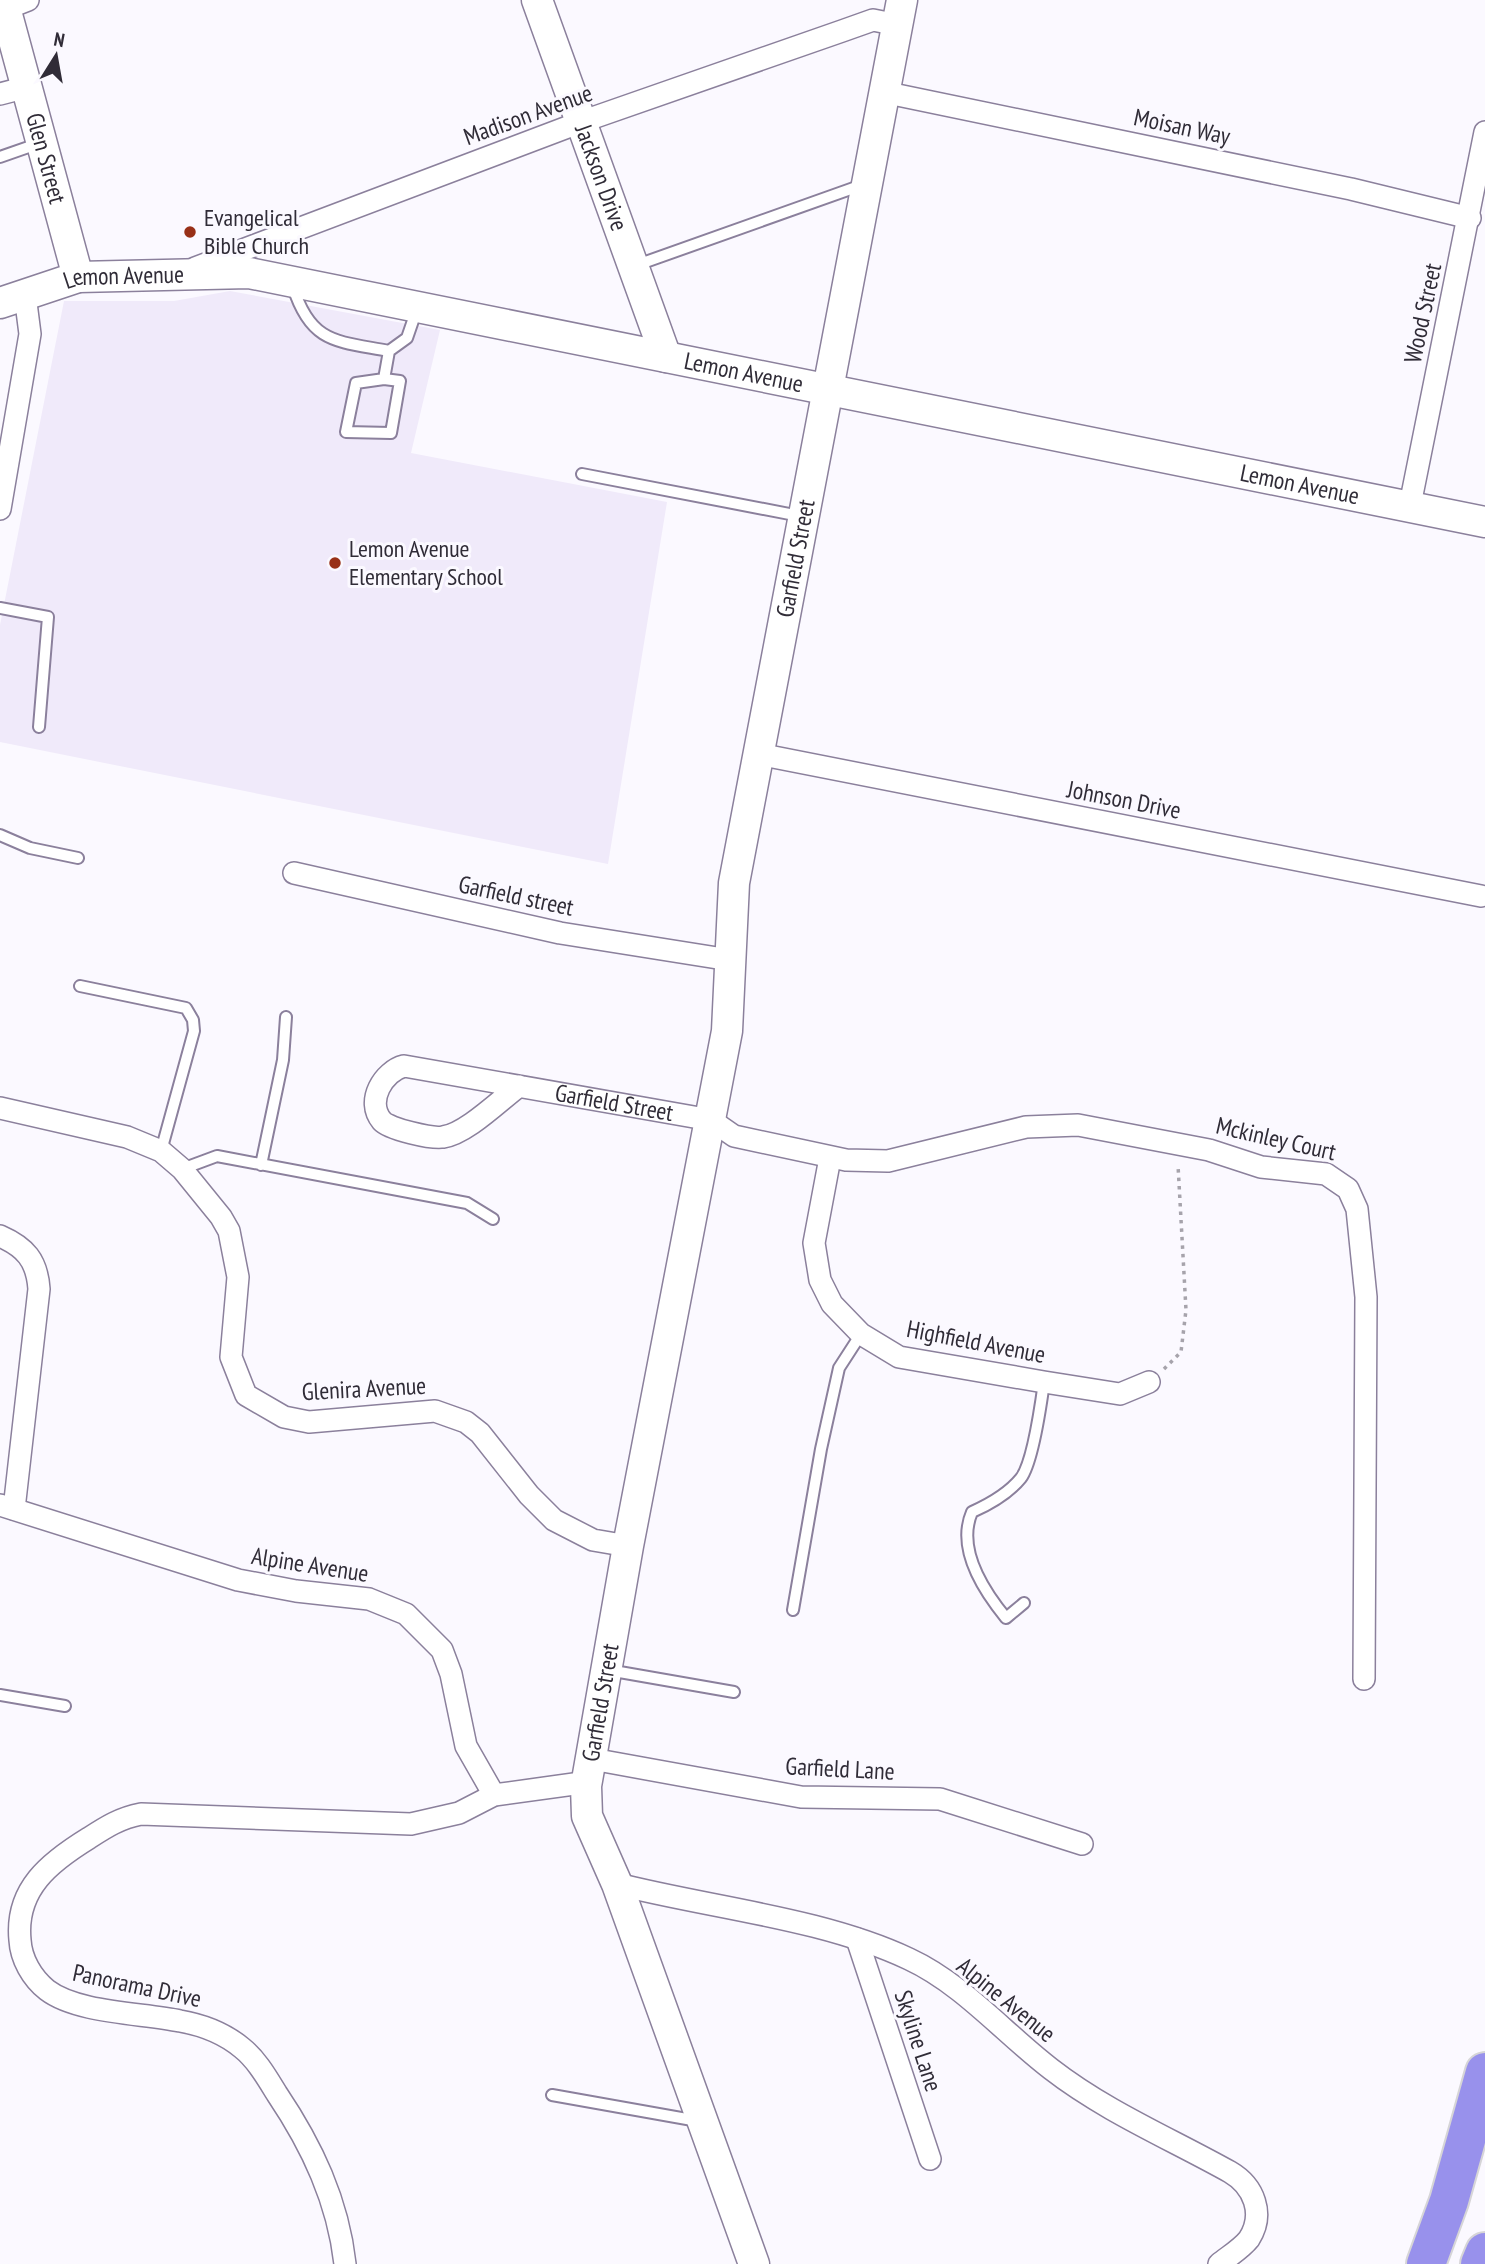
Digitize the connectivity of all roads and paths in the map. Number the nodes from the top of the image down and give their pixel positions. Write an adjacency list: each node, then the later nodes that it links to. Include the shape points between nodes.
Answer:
1 (537, 0): 6 (street, Jackson Drive)
2 (12, 3): 4 (street, Glen Street)
3 (900, 12): 5 (street, Garfield Street); 6 (street, Madison Avenue)
4 (13, 90): 8 (street, Glen Street)
5 (883, 92): 10 (street, Garfield Street); 11 (street, Moisan Way)
6 (582, 122): 12 (street, Jackson Drive); 13 (street, Madison Avenue)
7 (1485, 132): 11 (street, Wood Street)
8 (43, 142): 9 (lane); 14 (street, Glen Street)
9 (0, 157)
10 (865, 184): 12 (lane); 21 (street, Garfield Street)
11 (1470, 218): 24 (street, Wood Street)
12 (634, 266): 19 (street, Jackson Drive)
13 (180, 274): 14 (street, Lemon Avenue); 15 (street, Lemon Avenue, via 249,273)
14 (78, 277): 16 (street, Lemon Avenue)
15 (291, 281): 17 (street, Lemon Avenue); 18 (lane, via 299,306 325,337)
16 (13, 299): 23 (street, via 30,334)
17 (417, 308): 18 (lane, via 407,338); 19 (street, Lemon Avenue)
18 (389, 351): 20 (lane)
19 (666, 357): 21 (street, Lemon Avenue)
20 (384, 379): 20 (lane, via 356,383 346,432 391,433 400,381)
21 (828, 389): 24 (street, Lemon Avenue); 26 (street, Garfield Street)
22 (582, 474): 26 (lane)
23 (3, 475): 25 (street)
24 (1410, 505): 27 (street, Lemon Avenue)
25 (0, 509)
26 (803, 517): 30 (street, Garfield Street)
27 (1485, 522)
28 (0, 608): 29 (lane, via 48,617)
29 (39, 727)
30 (758, 754): 34 (street, Johnson Drive); 35 (street, Garfield Street, via 734,883)
31 (0, 835): 32 (lane, via 30,848)
32 (78, 858)
33 (294, 873): 35 (street, Garfield street, via 559,933)
34 (1481, 896)
35 (730, 960): 40 (street, Garfield Street, via 727,1031)
36 (80, 986): 41 (lane, via 186,1008 193,1020 194,1031)
37 (286, 1017): 43 (lane, via 281,1074)
38 (519, 1086): 38 (street, Garfield Street, via 404,1066 391,1069 383,1079 376,1106 380,1120 391,1128 442,1138 458,1132); 40 (street, Garfield Street)
39 (0, 1108): 41 (street, Glenira Avenue, via 127,1137)
40 (711, 1120): 42 (street, via 734,1136); 52 (street, Garfield Street)
41 (161, 1151): 45 (street, Glenira Avenue)
42 (830, 1158): 48 (street, Highfield Avenue, via 814,1243 820,1280 832,1304); 56 (street, Mckinley Court, via 888,1161 1026,1127 1078,1125 1209,1150 1261,1167 1326,1174 1342,1182 1357,1209 1366,1297)
43 (261, 1164): 45 (lane, via 217,1156); 46 (lane, via 467,1203)
44 (1178, 1165): 50 (path, via 1184,1340 1181,1352)
45 (182, 1168): 52 (street, Glenira Avenue, via 229,1231 238,1277 231,1357 246,1395 284,1417 309,1422 435,1411 466,1422 554,1520 593,1540)
46 (493, 1219)
47 (0, 1236): 51 (street, via 28,1253 39,1289)
48 (861, 1334): 49 (street, Highfield Avenue, via 898,1357); 54 (lane, via 839,1368)
49 (1044, 1382): 50 (street, Highfield Avenue, via 1119,1394); 53 (lane, via 1023,1476 993,1503 972,1512 967,1524 967,1542 986,1594 1006,1618)
50 (1150, 1382)
51 (7, 1507): 61 (street, Alpine Avenue, via 238,1580 369,1599 406,1614 442,1650 466,1746)
52 (628, 1546): 55 (street, Garfield Street)
53 (1024, 1603)
54 (793, 1610)
55 (608, 1670): 57 (lane); 60 (street, Garfield Street)
56 (1364, 1679)
57 (734, 1692)
58 (0, 1695): 59 (lane)
59 (65, 1706)
60 (589, 1772): 61 (street, via 574,1784); 62 (street, Garfield Lane, via 801,1797 940,1799); 63 (street, Garfield Street, via 587,1816)
61 (494, 1795): 70 (street, Panorama Drive, via 459,1813 411,1824 156,1813 126,1817 48,1865 32,1884 21,1911 24,1958 37,1981 56,1996 197,2025 227,2037 255,2060 294,2119 324,2177)
62 (1082, 1844)
63 (617, 1884): 64 (street, Alpine Avenue); 67 (street, Garfield Street)
64 (856, 1939): 68 (street, Skyline Lane); 72 (street, Alpine Avenue, via 911,1960 984,2010 1081,2090 1239,2177 1255,2203 1255,2223 1243,2246)
65 (1485, 2072): 73 (highway)
66 (552, 2095): 67 (lane)
67 (704, 2121): 71 (street, Garfield Street)
68 (930, 2159)
69 (1485, 2252): 74 (highway)
70 (345, 2264)
71 (754, 2264)
72 (1219, 2264)
73 (1426, 2264)
74 (1480, 2264)

